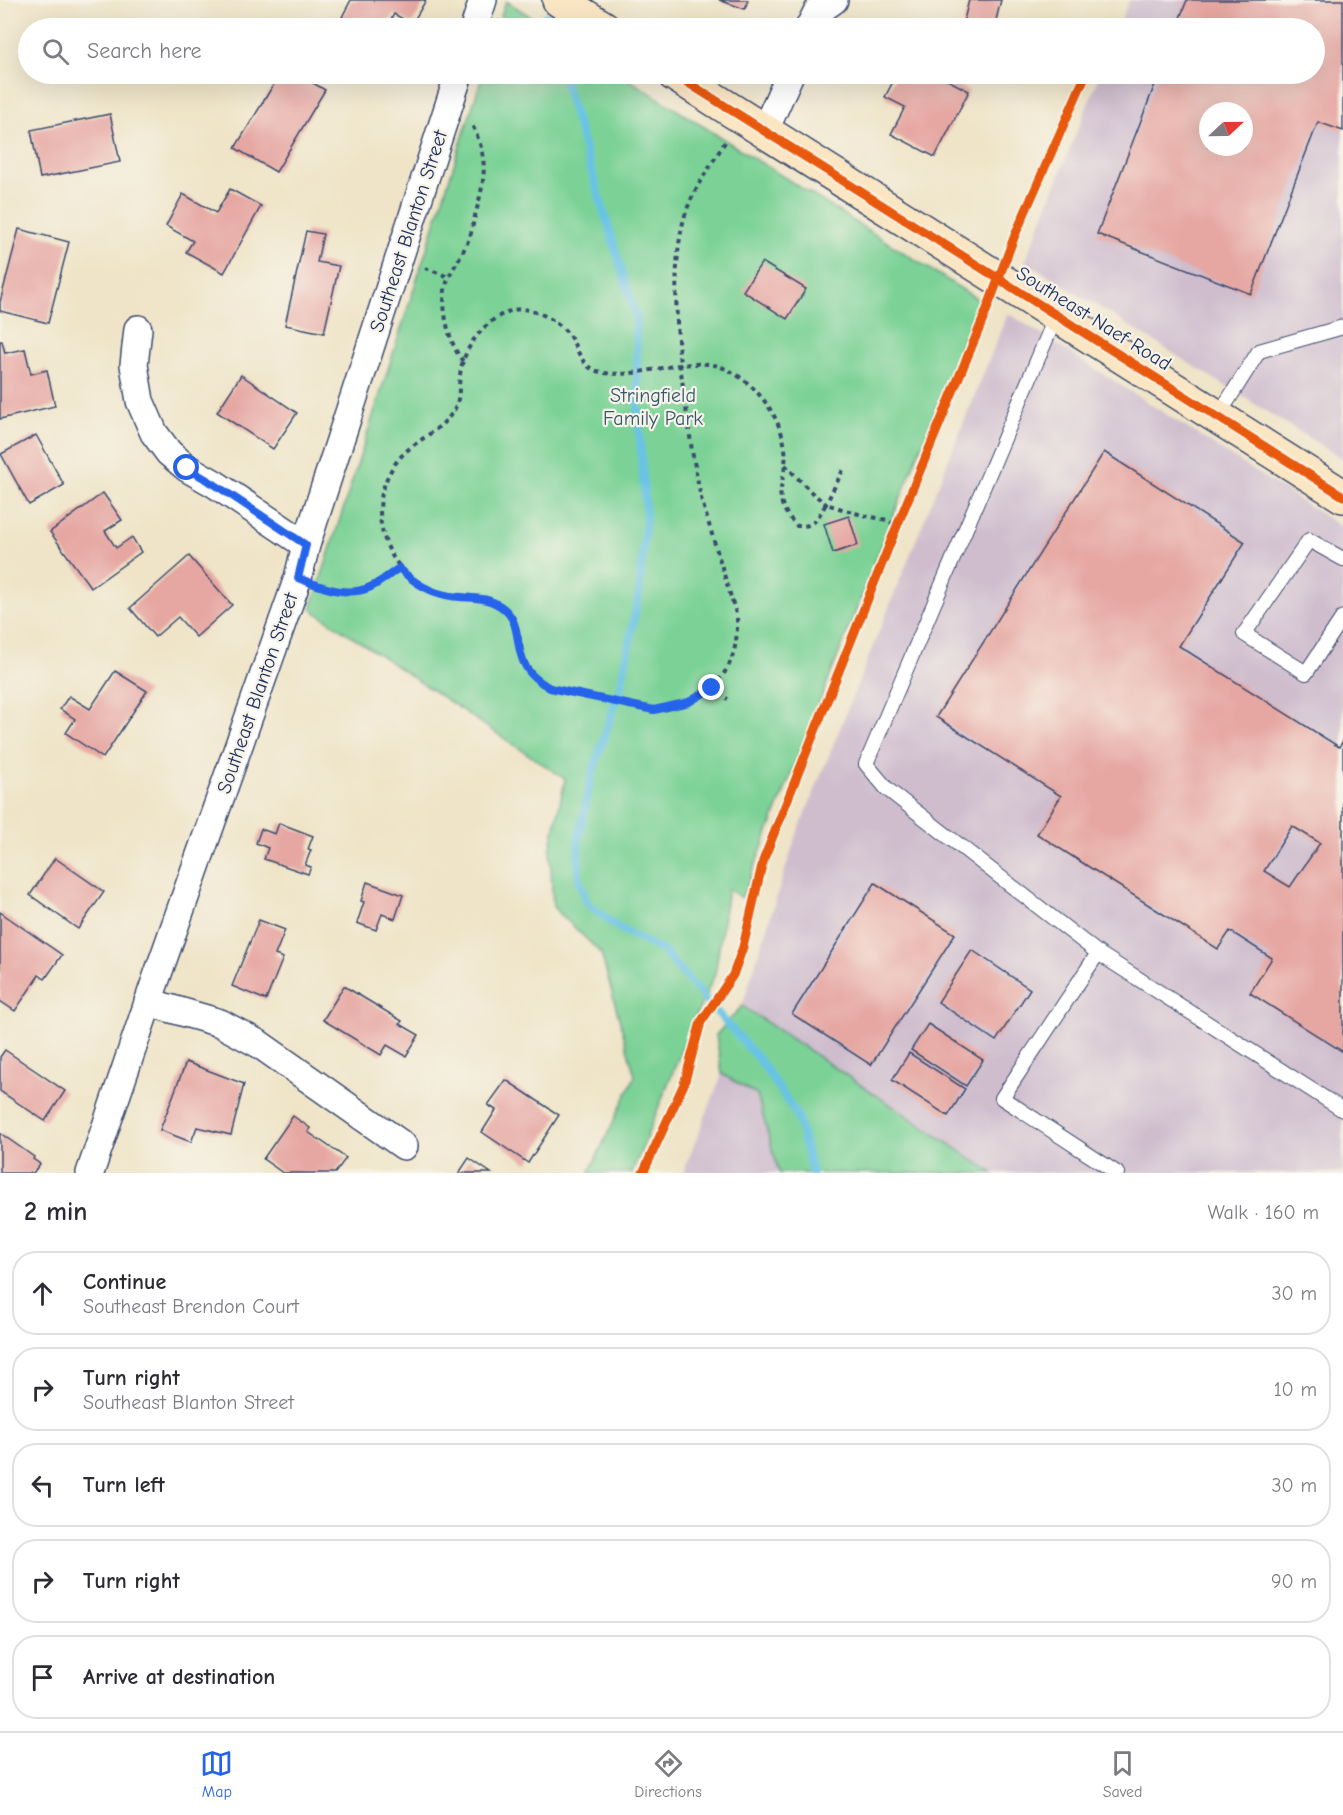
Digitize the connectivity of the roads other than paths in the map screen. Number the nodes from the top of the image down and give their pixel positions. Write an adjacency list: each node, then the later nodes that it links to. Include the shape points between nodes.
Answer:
1 (483, 0): 4 (street)
2 (559, 0): 5 (street)
3 (834, 0): 6 (street)
4 (477, 18)
5 (588, 18)
6 (813, 18)
7 (456, 84): 16 (street, Southeast Blanton Street)
8 (690, 84): 10 (street, Southeast Naef Road)
9 (786, 84): 10 (street)
10 (765, 130): 11 (street, Southeast Naef Road)
11 (1056, 315): 14 (street, Southeast Naef Road); 19 (lane, via 866,764 887,789)
12 (1343, 327): 14 (lane, via 1259,351)
13 (138, 329): 16 (street, via 134,365 140,401 154,433 187,468)
14 (1218, 416): 15 (street, Southeast Naef Road)
15 (1343, 496)
16 (306, 545): 20 (street, Southeast Blanton Street, via 298,578)
17 (1343, 560): 18 (lane, via 1309,540 1244,634 1306,673)
18 (1343, 617)
19 (1098, 953): 21 (lane); 24 (lane, via 1002,1098)
20 (148, 1002): 22 (street, via 220,1023 259,1044); 23 (street, Southeast Blanton Street)
21 (1343, 1110)
22 (404, 1146)
23 (90, 1173)
24 (1117, 1173)

